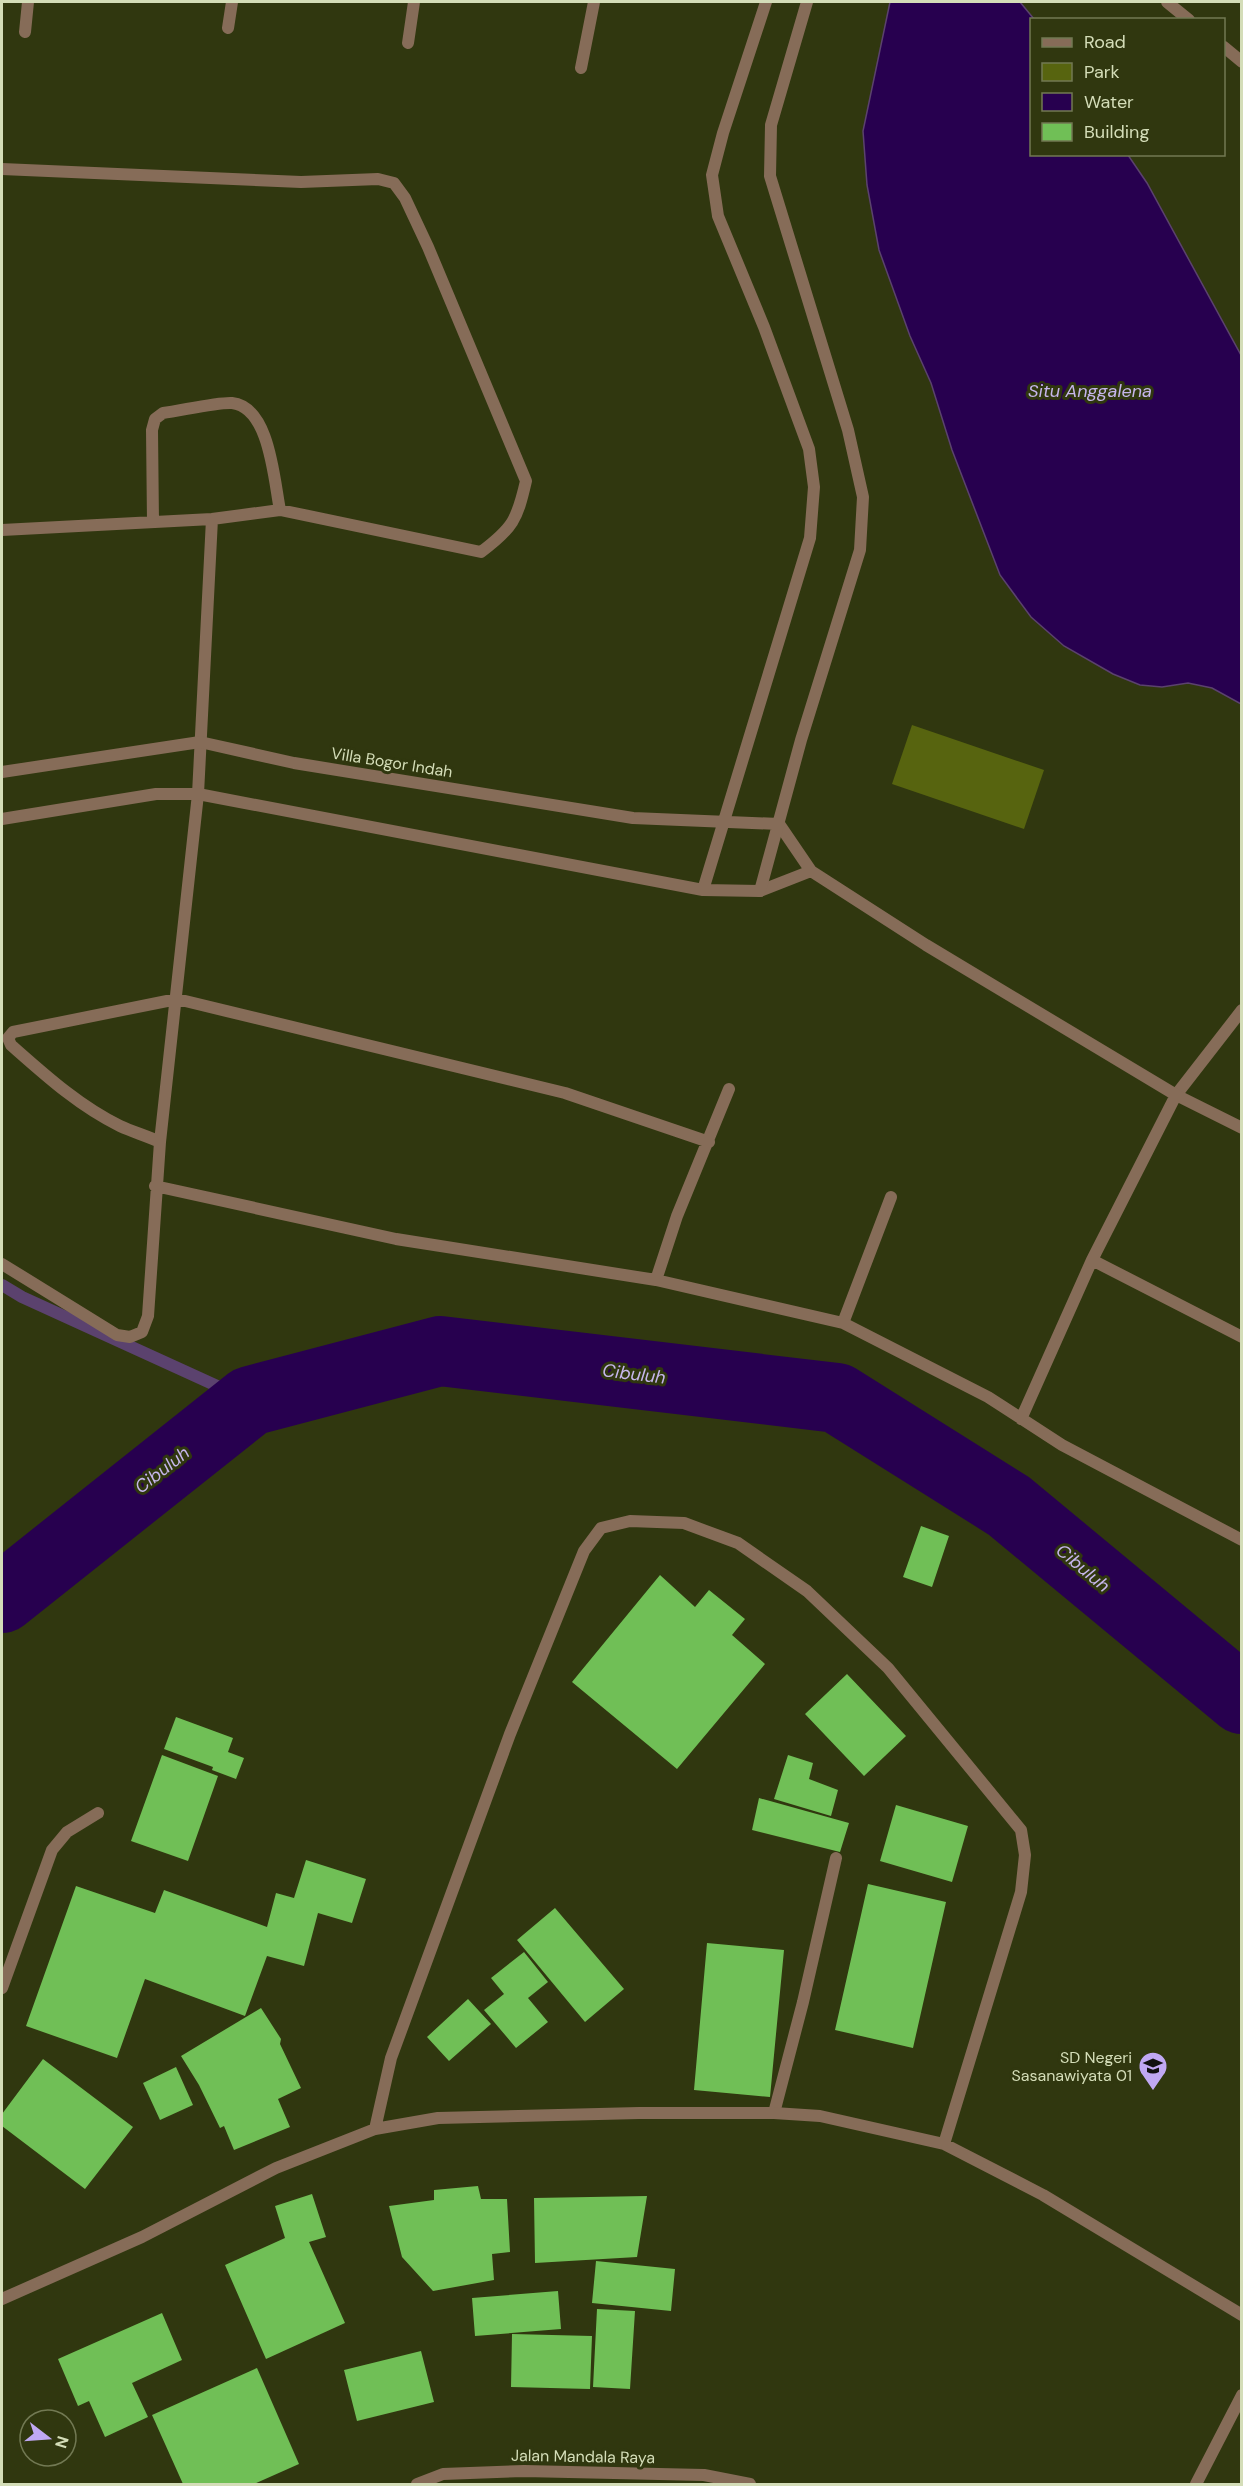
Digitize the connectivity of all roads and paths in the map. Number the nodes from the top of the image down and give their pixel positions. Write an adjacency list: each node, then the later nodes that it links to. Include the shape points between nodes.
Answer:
1 (28, 2): 10 (street)
2 (232, 2): 9 (street)
3 (414, 2): 11 (street)
4 (594, 2): 14 (street)
5 (766, 2): 24 (street, via 712,175 718,216 810,449 814,487 810,538)
6 (807, 2): 25 (street, via 771,125 770,176 848,430 862,498 860,550)
7 (1167, 2): 8 (street)
8 (1187, 18)
9 (228, 28)
10 (25, 32)
11 (408, 43)
12 (1225, 48): 13 (street)
13 (1242, 62)
14 (581, 68)
15 (2, 169): 16 (street, via 301,182 378,179 394,183 428,247 526,481 520,508 506,534 481,552)
16 (280, 510): 17 (street); 18 (street, via 264,430 249,411 233,403 163,413 155,419)
17 (212, 519): 18 (street); 20 (street)
18 (153, 522): 19 (street)
19 (2, 530)
20 (200, 742): 21 (street, Villa Bogor Indah); 22 (street); 24 (street, Villa Bogor Indah, via 294,763 633,818)
21 (2, 772)
22 (198, 794): 23 (street, via 156,794); 27 (street); 29 (street)
23 (2, 819)
24 (724, 822): 25 (street, Villa Bogor Indah); 27 (street)
25 (779, 824): 26 (street); 28 (street)
26 (811, 871): 28 (street); 32 (street)
27 (703, 890): 28 (street)
28 (760, 891)
29 (177, 999): 34 (street); 34 (street, via 13,1032 8,1038 11,1045 87,1107); 35 (street, via 565,1093)
30 (1242, 1010): 32 (street)
31 (729, 1089): 35 (street)
32 (1176, 1095): 33 (street); 38 (street)
33 (1242, 1128)
34 (159, 1142): 36 (street)
35 (709, 1142): 40 (street, via 677,1216)
36 (156, 1186): 39 (street, via 148,1316 142,1332 130,1337 117,1335); 40 (street, via 396,1239)
37 (891, 1197): 41 (street)
38 (1092, 1260): 42 (street); 43 (street)
39 (2, 1264)
40 (656, 1280): 41 (street)
41 (843, 1323): 43 (street, via 988,1397)
42 (1242, 1337)
43 (1021, 1419): 44 (street, via 1062,1445)
44 (1242, 1540)
45 (98, 1813): 47 (street, via 67,1832 52,1850)
46 (836, 1858): 48 (street)
47 (2, 1988)
48 (774, 2113): 49 (street, via 438,2118); 50 (street, via 820,2116)
49 (375, 2129): 50 (street, via 391,2058 510,1734 584,1551 601,1528 630,1521 684,1523 738,1544 807,1591 888,1668 1021,1830 1025,1855 1021,1892); 51 (street, via 276,2169 142,2237)
50 (944, 2144): 52 (street, via 1043,2195)
51 (2, 2299)
52 (1242, 2315)
53 (1242, 2395): 56 (street)
54 (417, 2484): 55 (street, Jalan Mandala Raya, via 443,2474 524,2470 704,2475)
55 (750, 2484)
56 (1196, 2484)

